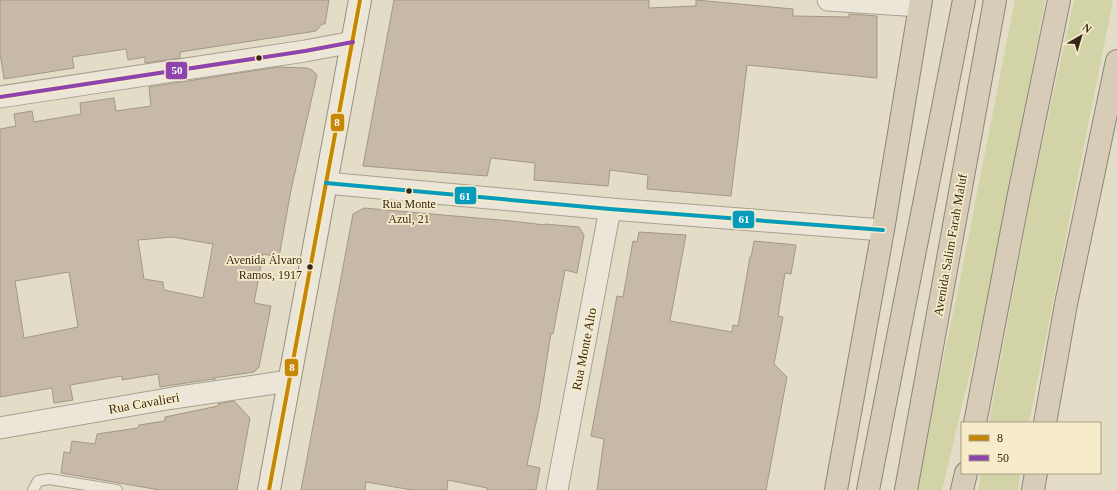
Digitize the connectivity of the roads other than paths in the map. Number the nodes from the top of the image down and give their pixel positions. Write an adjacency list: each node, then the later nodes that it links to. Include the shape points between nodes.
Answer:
1 (360, 0): 7 (main road)
2 (834, 0): 6 (street)
3 (964, 0): 24 (highway)
4 (994, 0): 25 (highway, Avenida Salim Farah Maluf)
5 (1059, 0): 14 (highway)
6 (921, 3): 12 (highway)
7 (353, 42): 9 (street); 10 (main road)
8 (1117, 61): 15 (highway, via 1066,304)
9 (0, 97)
10 (326, 184): 11 (street); 13 (main road)
11 (610, 209): 12 (street); 22 (street, Rua Monte Alto)
12 (883, 230): 23 (highway)
13 (289, 381): 16 (street, Rua Cavalieri); 21 (main road)
14 (975, 422)
15 (1045, 422)
16 (0, 428)
17 (966, 474): 26 (highway)
18 (1036, 474): 27 (highway)
19 (34, 490): 20 (lane, via 38,482 50,479)
20 (118, 490)
21 (269, 490)
22 (557, 490)
23 (836, 490)
24 (868, 490)
25 (906, 490)
26 (962, 490)
27 (1033, 490)

